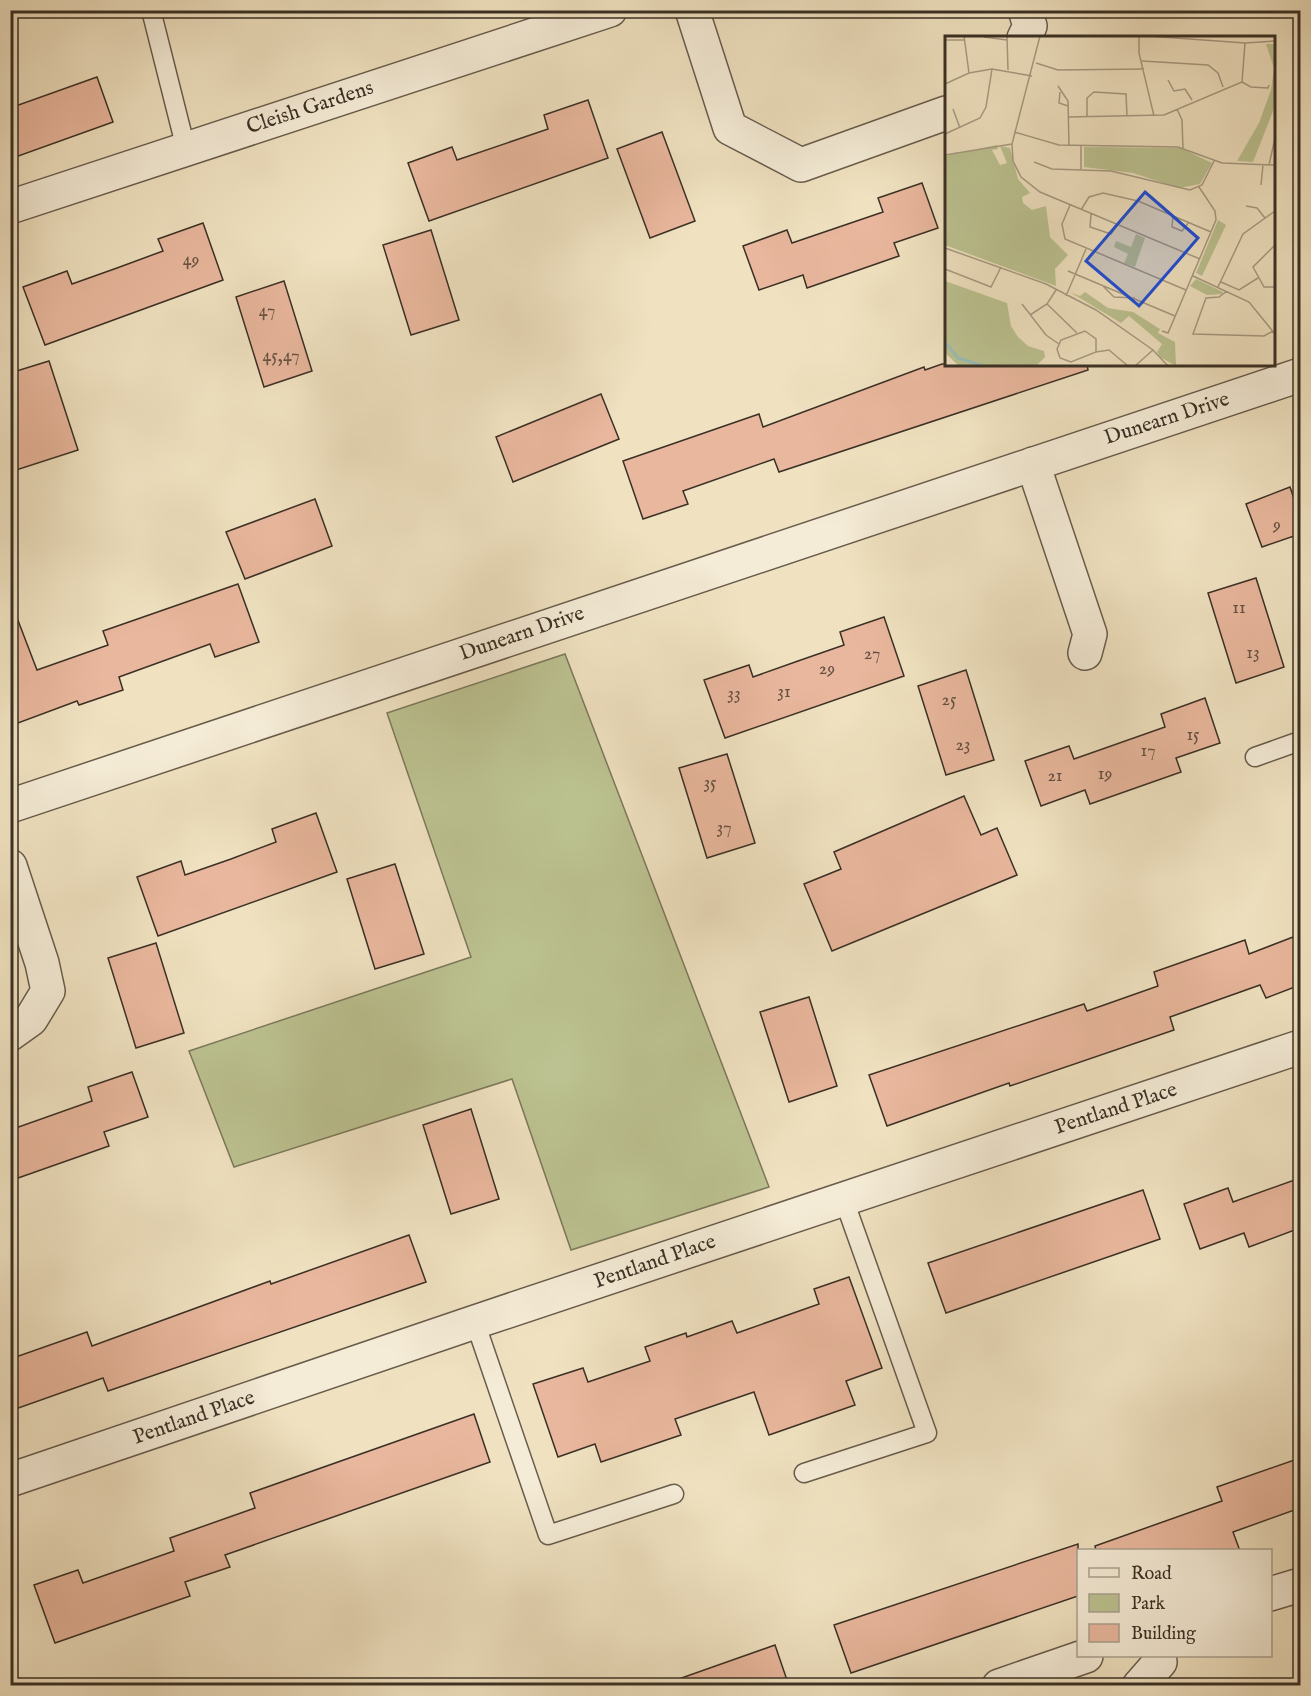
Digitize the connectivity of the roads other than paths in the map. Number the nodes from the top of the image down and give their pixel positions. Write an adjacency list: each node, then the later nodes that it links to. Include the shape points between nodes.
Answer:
1 (151, 10): 7 (lane)
2 (610, 10): 7 (street, Cleish Gardens)
3 (692, 10): 6 (street, via 730,128 801,165)
4 (1026, 10): 5 (street, via 1030,26)
5 (1025, 36)
6 (945, 113)
7 (186, 149): 8 (street, Cleish Gardens)
8 (10, 207)
9 (1300, 375): 10 (street, Dunearn Drive)
10 (1033, 464): 11 (street, via 1090,634); 14 (street, Dunearn Drive)
11 (1085, 653)
12 (1300, 741): 13 (lane)
13 (1255, 757)
14 (10, 806)
15 (10, 866): 16 (street, via 48,991 31,1019)
16 (10, 1034)
17 (1300, 1047): 18 (street, Pentland Place)
18 (844, 1200): 19 (street, Pentland Place); 20 (lane, via 927,1432)
19 (475, 1322): 21 (street, Pentland Place); 22 (lane, via 548,1535)
20 (804, 1473)
21 (10, 1480)
22 (674, 1494)
23 (1300, 1585): 24 (street)
24 (1272, 1593)
25 (1083, 1657): 27 (street)
26 (1159, 1657): 28 (street, via 1160,1662)
27 (999, 1686)
28 (1139, 1686)

